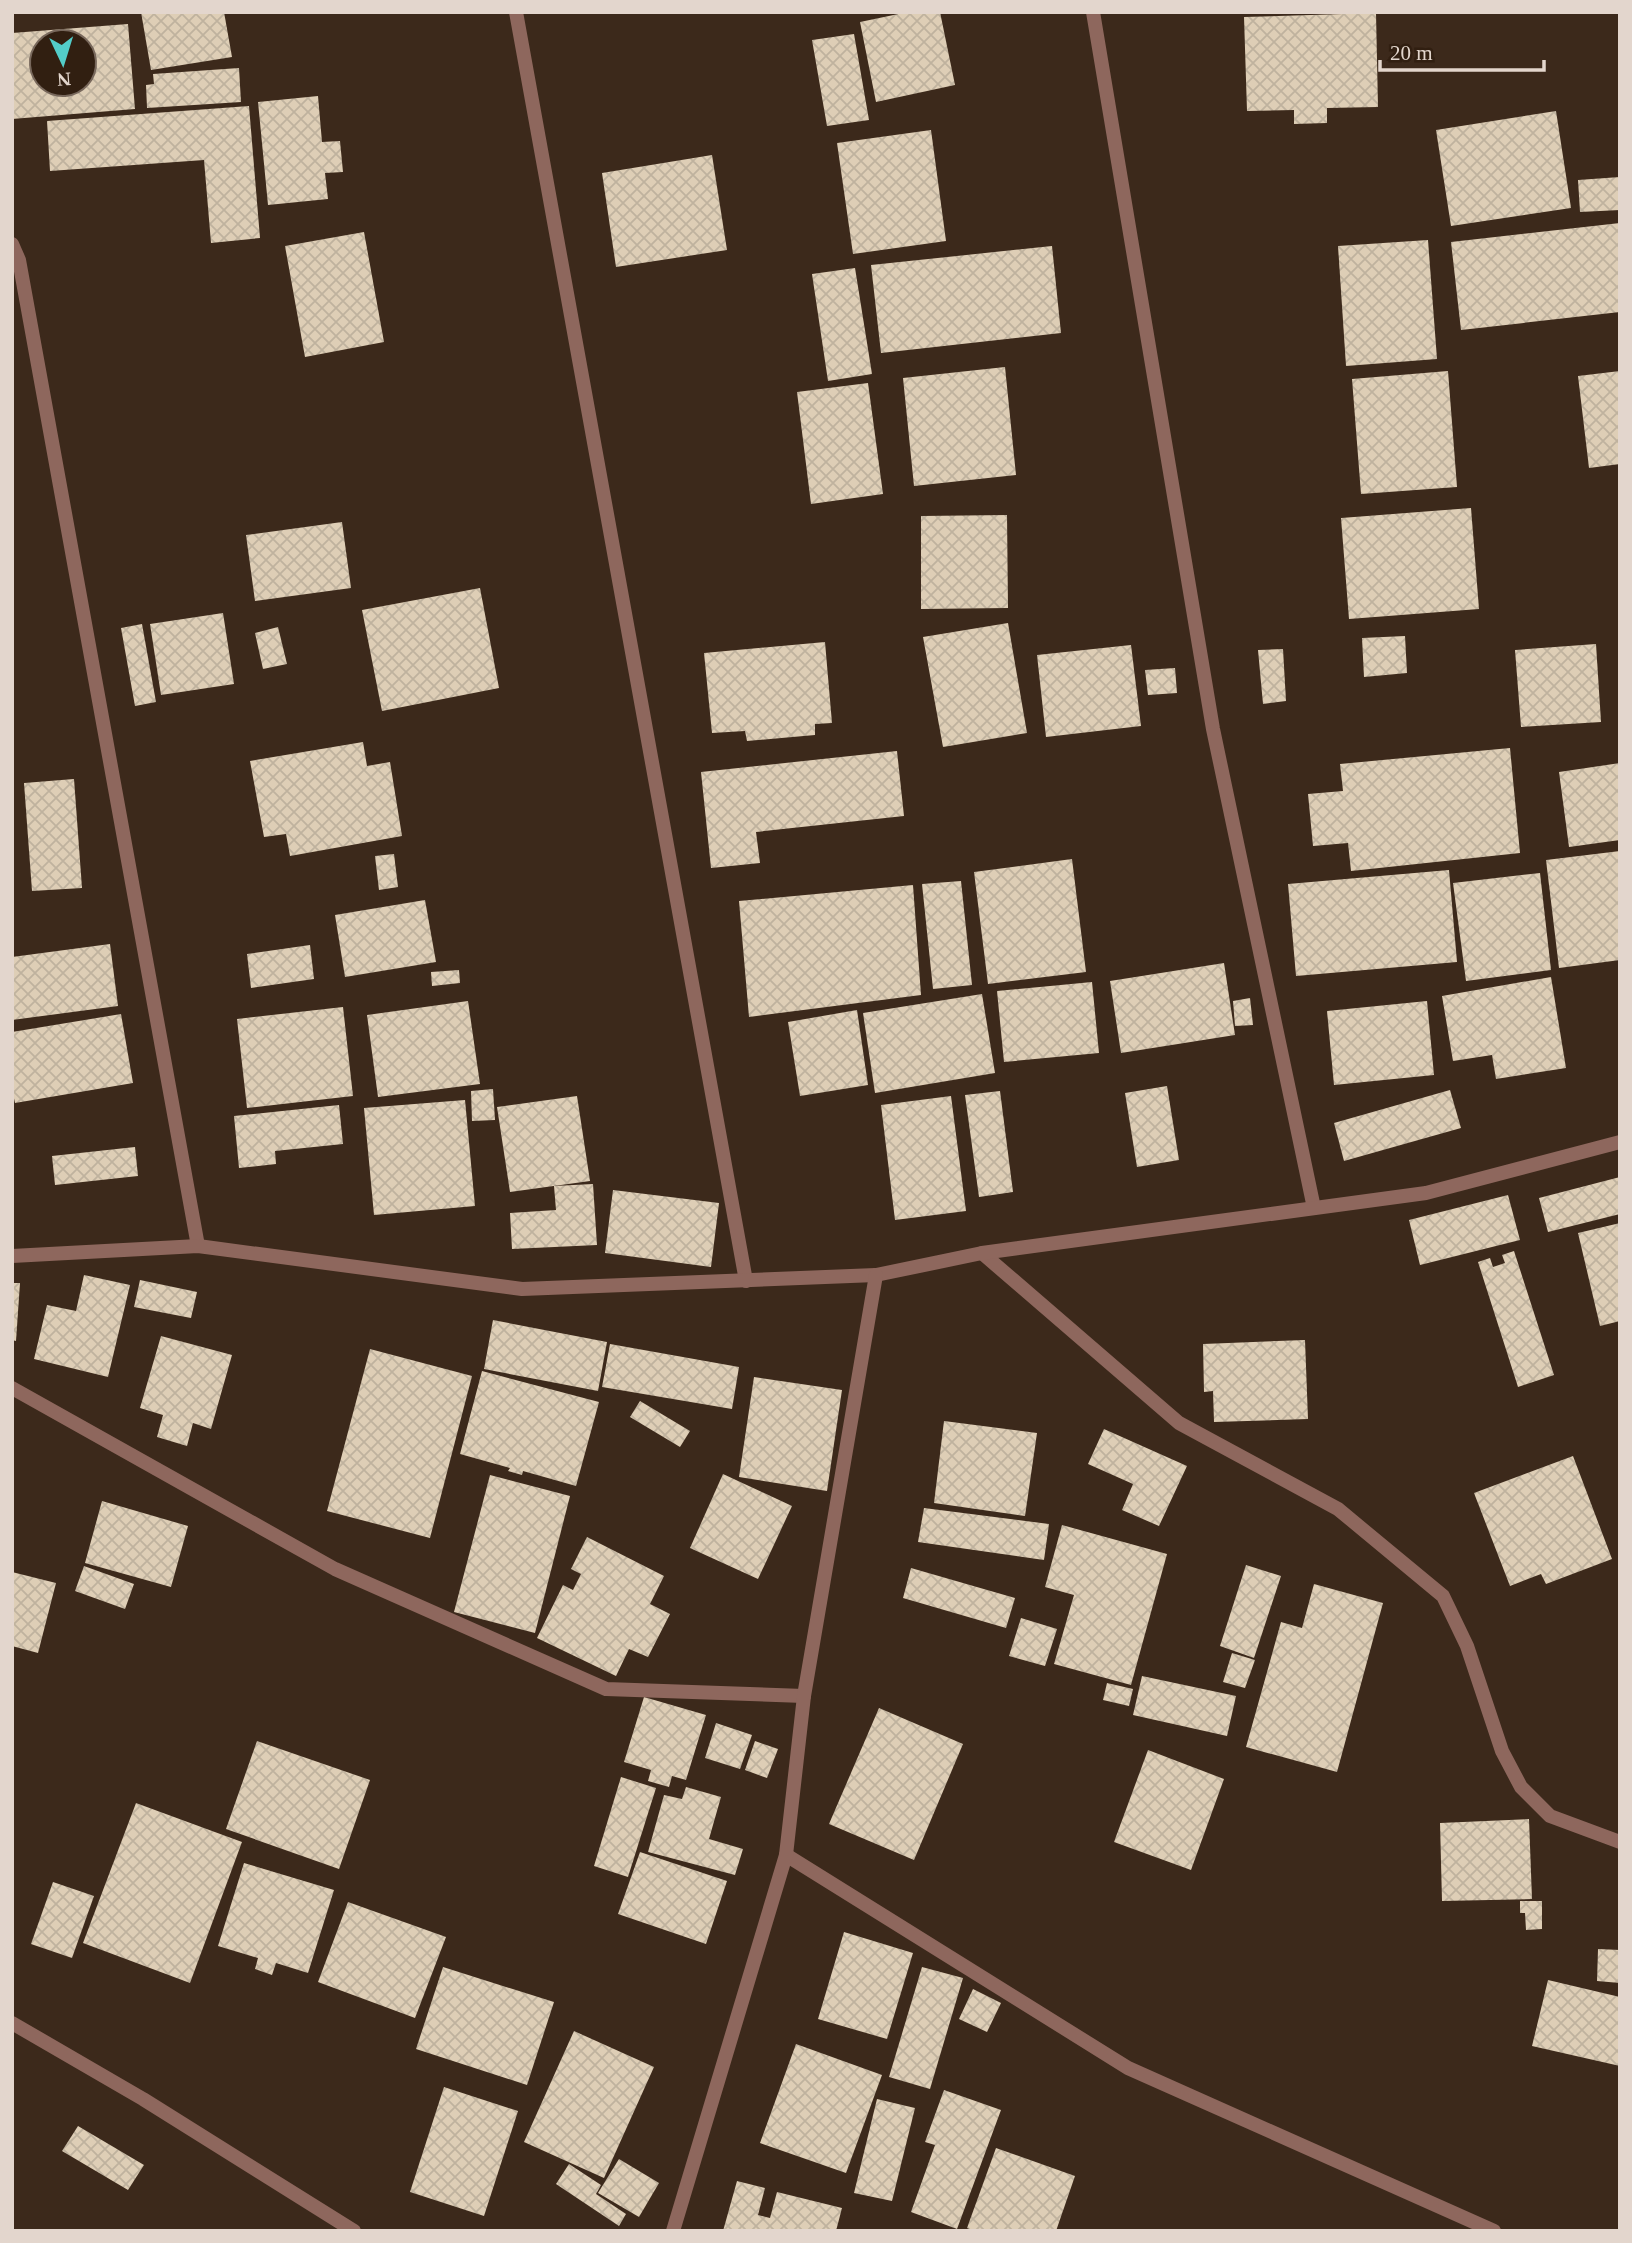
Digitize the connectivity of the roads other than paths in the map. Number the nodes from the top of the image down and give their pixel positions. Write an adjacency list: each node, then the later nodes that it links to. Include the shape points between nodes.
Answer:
1 (516, 12): 10 (street)
2 (1093, 12): 5 (street, via 1213,729)
3 (12, 244): 6 (street)
4 (1620, 1142): 5 (street, via 1426,1193)
5 (1314, 1208): 7 (street)
6 (198, 1246): 8 (street); 10 (street, via 522,1289)
7 (982, 1253): 9 (street); 13 (street, via 1180,1423 1338,1509 1443,1596 1467,1646 1502,1751 1521,1787 1550,1816)
8 (12, 1256)
9 (876, 1275): 10 (street); 12 (street)
10 (746, 1281)
11 (12, 1388): 12 (street, via 335,1569 606,1689)
12 (804, 1696): 14 (street)
13 (1620, 1842)
14 (786, 1855): 17 (street); 18 (street, via 1128,2068)
15 (12, 2024): 16 (street, via 143,2099)
16 (354, 2231)
17 (673, 2231)
18 (1494, 2231)

